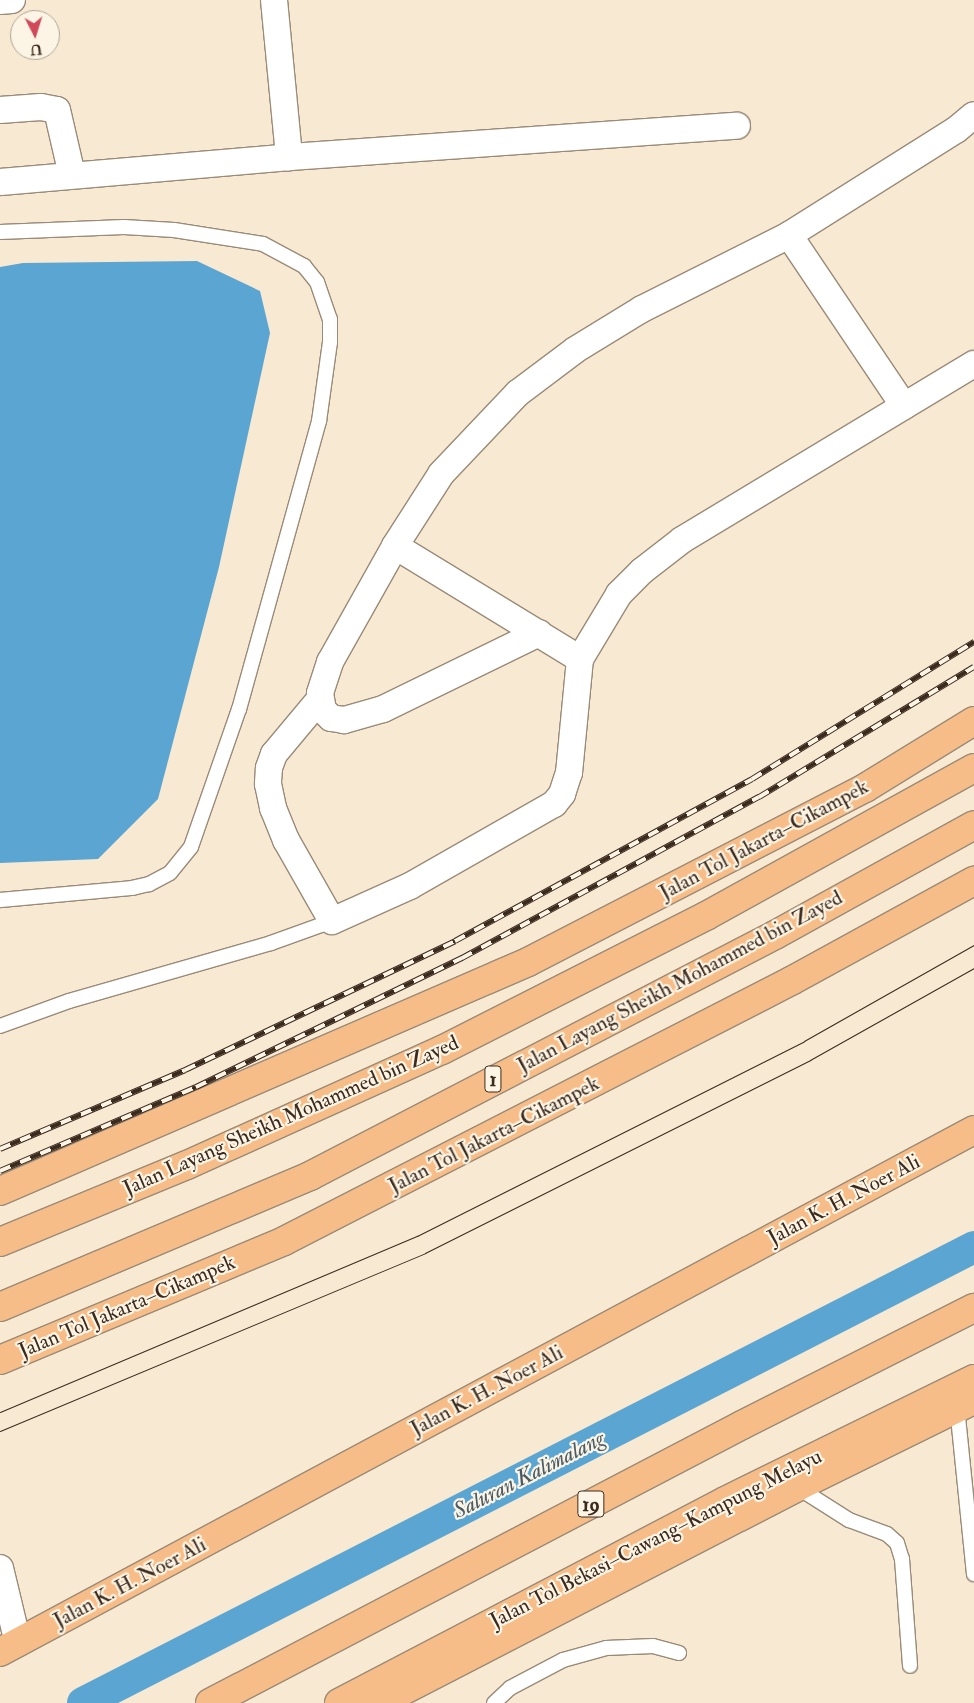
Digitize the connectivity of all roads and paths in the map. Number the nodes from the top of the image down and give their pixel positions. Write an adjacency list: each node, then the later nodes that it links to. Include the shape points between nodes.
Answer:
1 (12, 0): 3 (street)
2 (274, 0): 7 (street)
3 (0, 1)
4 (0, 110): 8 (street, via 41,107 57,110)
5 (974, 115): 11 (street, via 956,130)
6 (737, 126): 7 (street)
7 (289, 157): 8 (street)
8 (72, 174): 9 (street)
9 (0, 182)
10 (0, 232): 22 (lane, via 124,228 174,230 263,244 304,266 317,282 330,319 326,380 319,420 239,709 191,848 170,872 149,884)
11 (789, 234): 13 (street); 14 (street, via 642,309 575,350 518,393 441,474)
12 (974, 364): 13 (street)
13 (904, 406): 16 (street, via 682,540 642,571 619,594)
14 (395, 546): 15 (street); 17 (street, via 330,662)
15 (539, 633): 16 (street); 17 (street, via 383,708 351,718 338,720 327,716)
16 (580, 659): 23 (street, via 569,773 562,794 554,804 410,886)
17 (320, 699): 23 (street, via 274,754 268,784 286,840)
18 (974, 721): 26 (main road, Jalan Tol Jakarta–Cikampek, via 865,788 528,962)
19 (974, 768): 27 (main road, Jalan Layang Sheikh Mohammed bin Zayed / 1, via 706,916 442,1050 187,1165)
20 (974, 825): 28 (main road, Jalan Layang Sheikh Mohammed bin Zayed / 1, via 775,934 310,1176)
21 (974, 881): 30 (main road, Jalan Tol Jakarta–Cikampek / 1, via 791,981 284,1241)
22 (0, 900)
23 (332, 921): 24 (lane, via 271,944 69,1001)
24 (0, 1026)
25 (974, 1130): 36 (main road, Jalan K. H. Noer Ali)
26 (0, 1191)
27 (0, 1242)
28 (0, 1307)
29 (974, 1308): 39 (main road, 19, via 733,1429)
30 (0, 1360)
31 (974, 1379): 40 (main road, Jalan Tol Bekasi–Cawang–Kampung Melayu, via 725,1501)
32 (965, 1404): 33 (main road); 35 (lane)
33 (797, 1487): 38 (lane, via 849,1520 887,1534 897,1543 902,1559); 41 (main road)
34 (0, 1568): 36 (street)
35 (974, 1574)
36 (9, 1647)
37 (679, 1653): 42 (lane, via 653,1646 606,1648 563,1660 510,1688)
38 (910, 1666)
39 (210, 1703)
40 (339, 1703)
41 (379, 1703)
42 (494, 1703)

